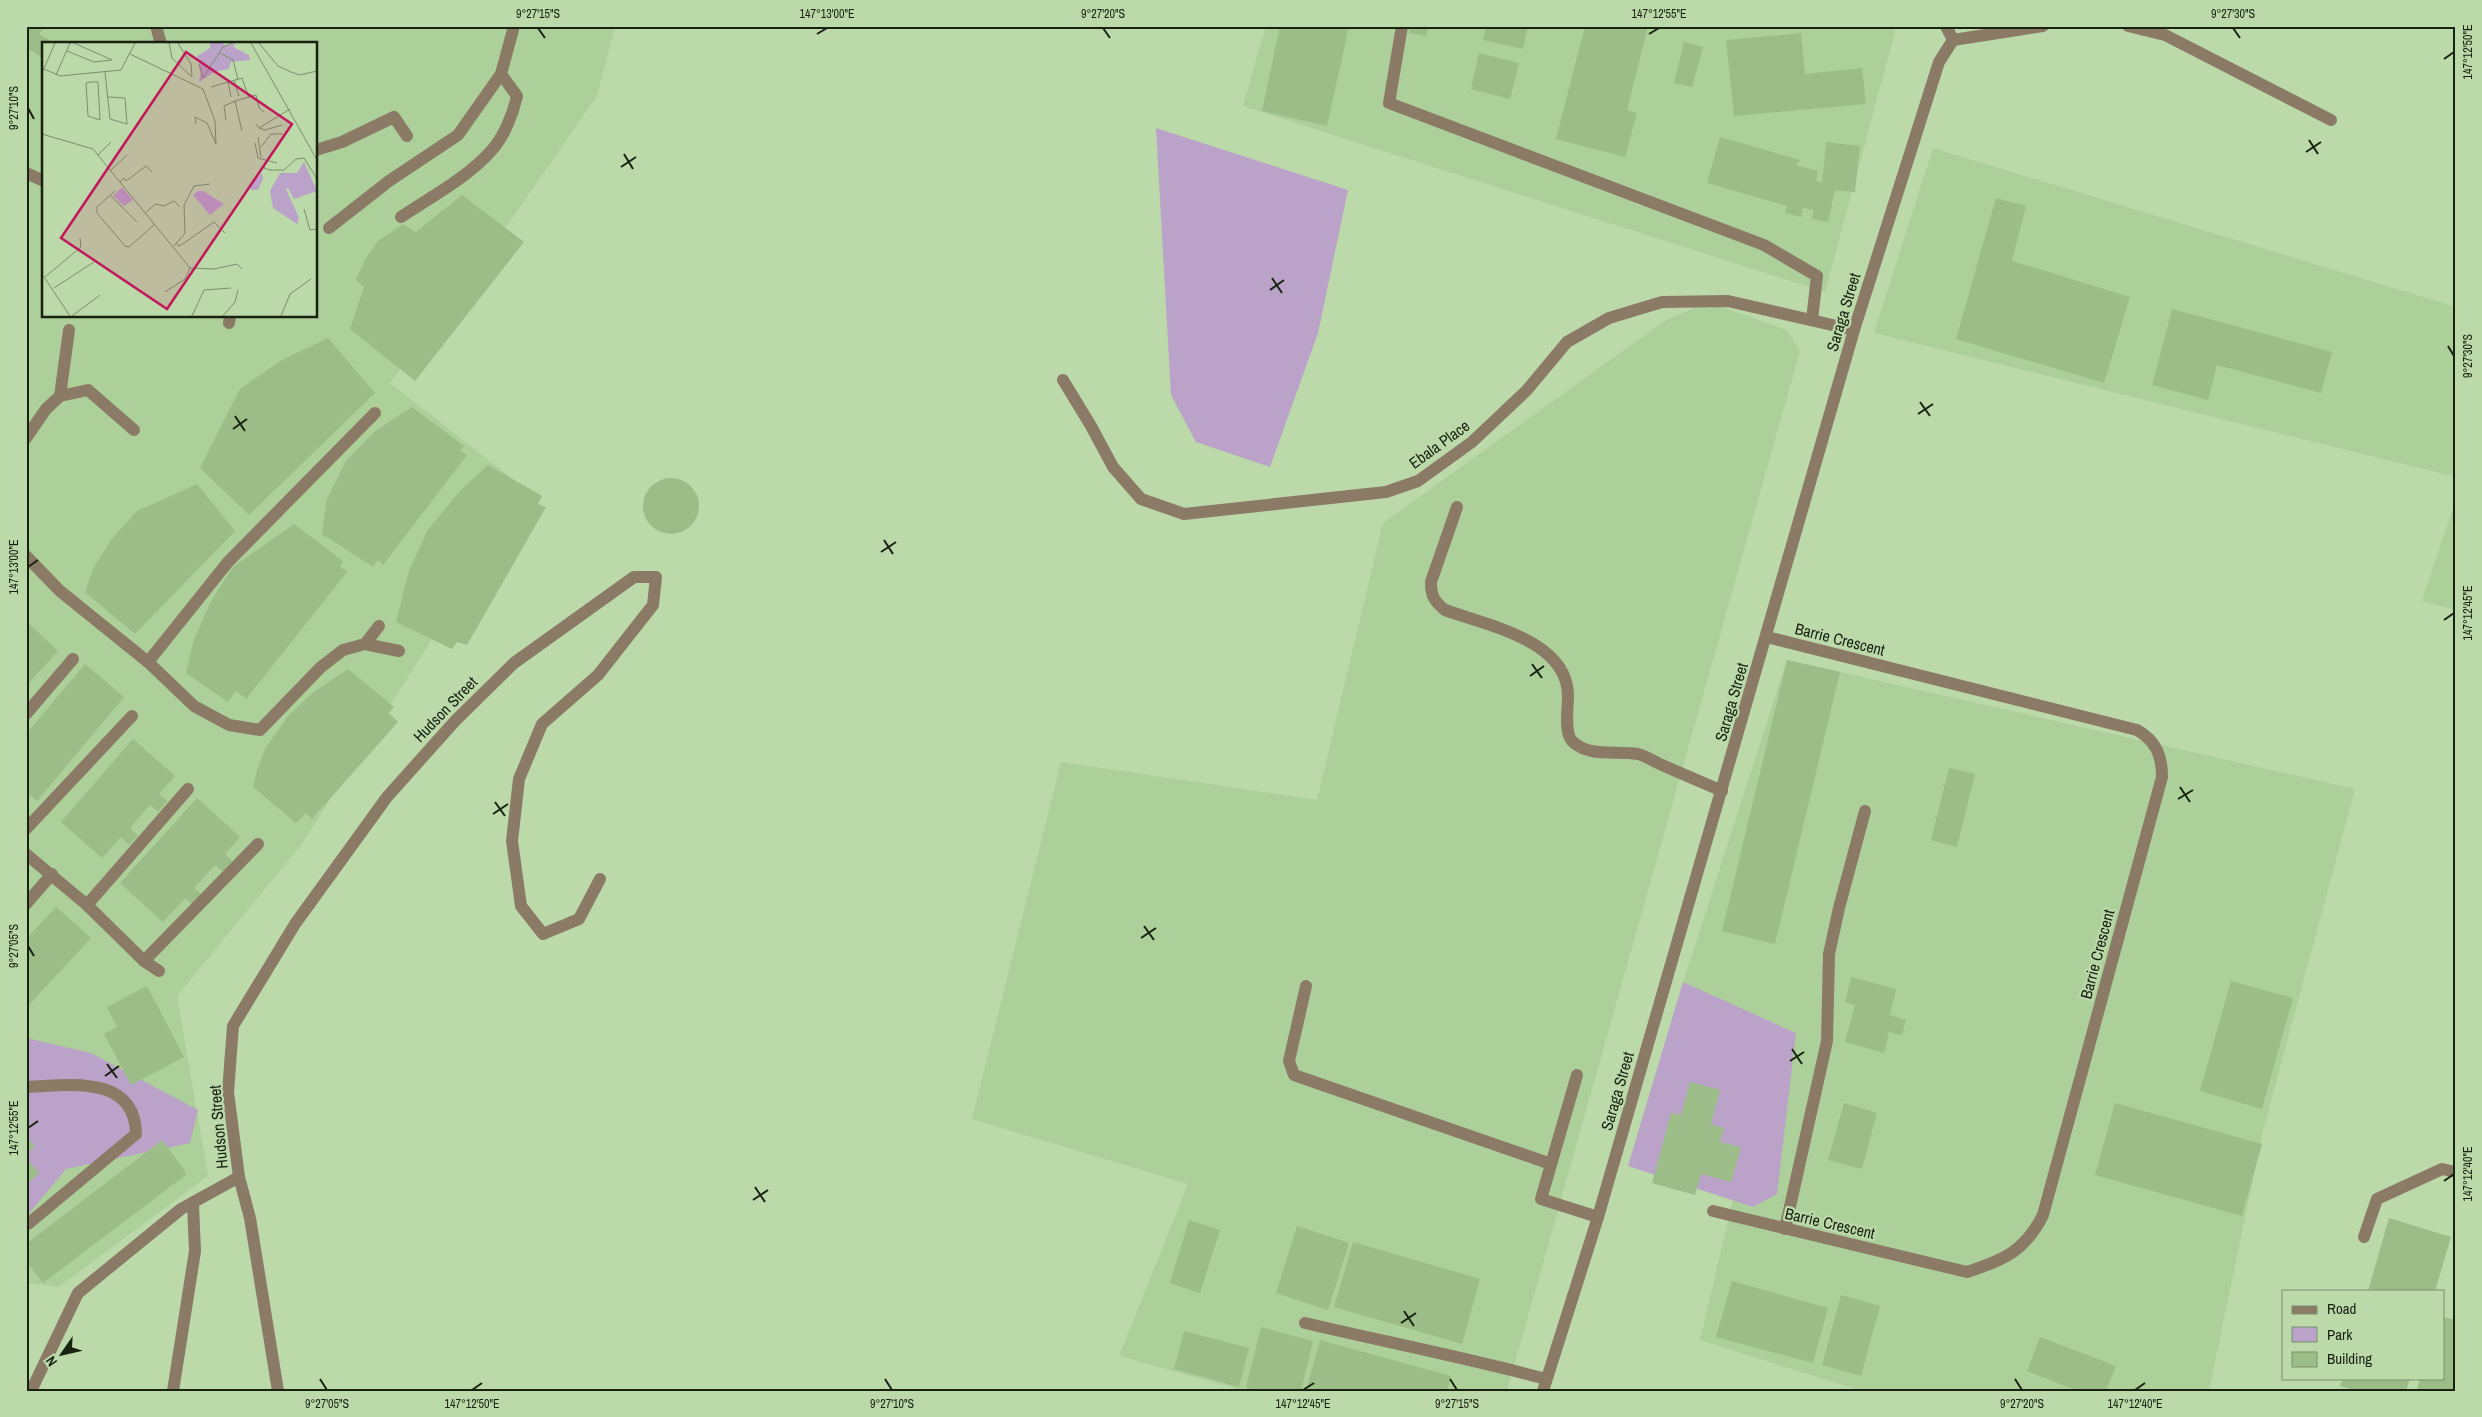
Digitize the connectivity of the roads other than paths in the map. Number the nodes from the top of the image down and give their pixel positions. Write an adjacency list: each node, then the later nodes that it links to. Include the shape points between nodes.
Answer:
1 (156, 26): 8 (street)
2 (514, 26): 9 (street)
3 (1402, 26): 17 (street, via 1389,103 1764,246 1817,276)
4 (1946, 26): 7 (street)
5 (2043, 26): 7 (street)
6 (2128, 26): 10 (street, via 2165,34)
7 (1953, 40): 19 (street, Saraga Street, via 1939,62)
8 (160, 42)
9 (501, 74): 15 (street, via 517,96 514,111 492,151 461,177); 16 (street, via 458,135 389,181)
10 (2331, 120)
11 (407, 136): 12 (street, via 394,117 342,142)
12 (318, 149)
13 (26, 173): 14 (street)
14 (42, 180)
15 (401, 217)
16 (329, 228)
17 (1812, 320): 19 (street, Ebala Place); 20 (street, Ebala Place, via 1728,301 1662,302 1609,318 1567,342 1527,390 1472,442 1418,481 1386,492 1184,514 1141,499 1118,474)
18 (69, 330): 21 (street)
19 (1854, 330): 28 (street, Saraga Street)
20 (1063, 380)
21 (60, 396): 23 (street, via 88,390); 24 (street)
22 (375, 414): 32 (street, via 228,562)
23 (134, 430)
24 (26, 438)
25 (1456, 507): 36 (street, via 1431,582 1431,594 1439,605 1445,610 1509,631 1551,657 1565,681 1568,734 1578,746 1641,756)
26 (26, 556): 32 (street, via 60,591)
27 (379, 626): 29 (street)
28 (1767, 637): 36 (street, Saraga Street); 57 (street, Barrie Crescent, via 2137,730 2149,737 2162,763 2162,777 2043,1215 2032,1235 2011,1254 1967,1272)
29 (365, 644): 30 (street); 32 (street, via 343,650 321,667 260,730 229,725 194,706)
30 (399, 651)
31 (73, 659): 33 (street)
32 (148, 662)
33 (26, 714)
34 (132, 716): 38 (street)
35 (188, 789): 44 (street)
36 (1722, 791): 55 (street, Saraga Street)
37 (1865, 811): 57 (street, via 1831,945 1827,1041)
38 (26, 829)
39 (258, 844): 45 (street)
40 (26, 854): 41 (street)
41 (52, 874): 43 (street); 44 (street)
42 (600, 879): 52 (street, Hudson Street, via 579,919 543,934 521,906 512,841 519,779 542,724 598,675 653,605 656,577 634,577 514,663 455,721 387,797 295,924 233,1026 228,1092)
43 (26, 904)
44 (86, 905): 45 (street)
45 (144, 961): 46 (street)
46 (159, 971)
47 (1306, 986): 50 (street, via 1288,1061 1294,1075)
48 (1577, 1074): 50 (street)
49 (26, 1087): 56 (street, via 86,1085 103,1089 129,1104 136,1117 136,1134)
50 (1551, 1164): 55 (street, via 1541,1199)
51 (2456, 1172): 58 (street, via 2442,1169 2377,1199)
52 (239, 1177): 53 (street); 63 (street, Hudson Street, via 250,1218)
53 (193, 1204): 61 (street, via 181,1210 78,1293); 62 (street, via 195,1251)
54 (1713, 1211): 57 (street, Barrie Crescent)
55 (1598, 1217): 60 (street, Saraga Street)
56 (28, 1224)
57 (1785, 1229)
58 (2364, 1238)
59 (1305, 1323): 60 (street, via 1470,1358)
60 (1545, 1385)
61 (31, 1391)
62 (173, 1391)
63 (278, 1391)

